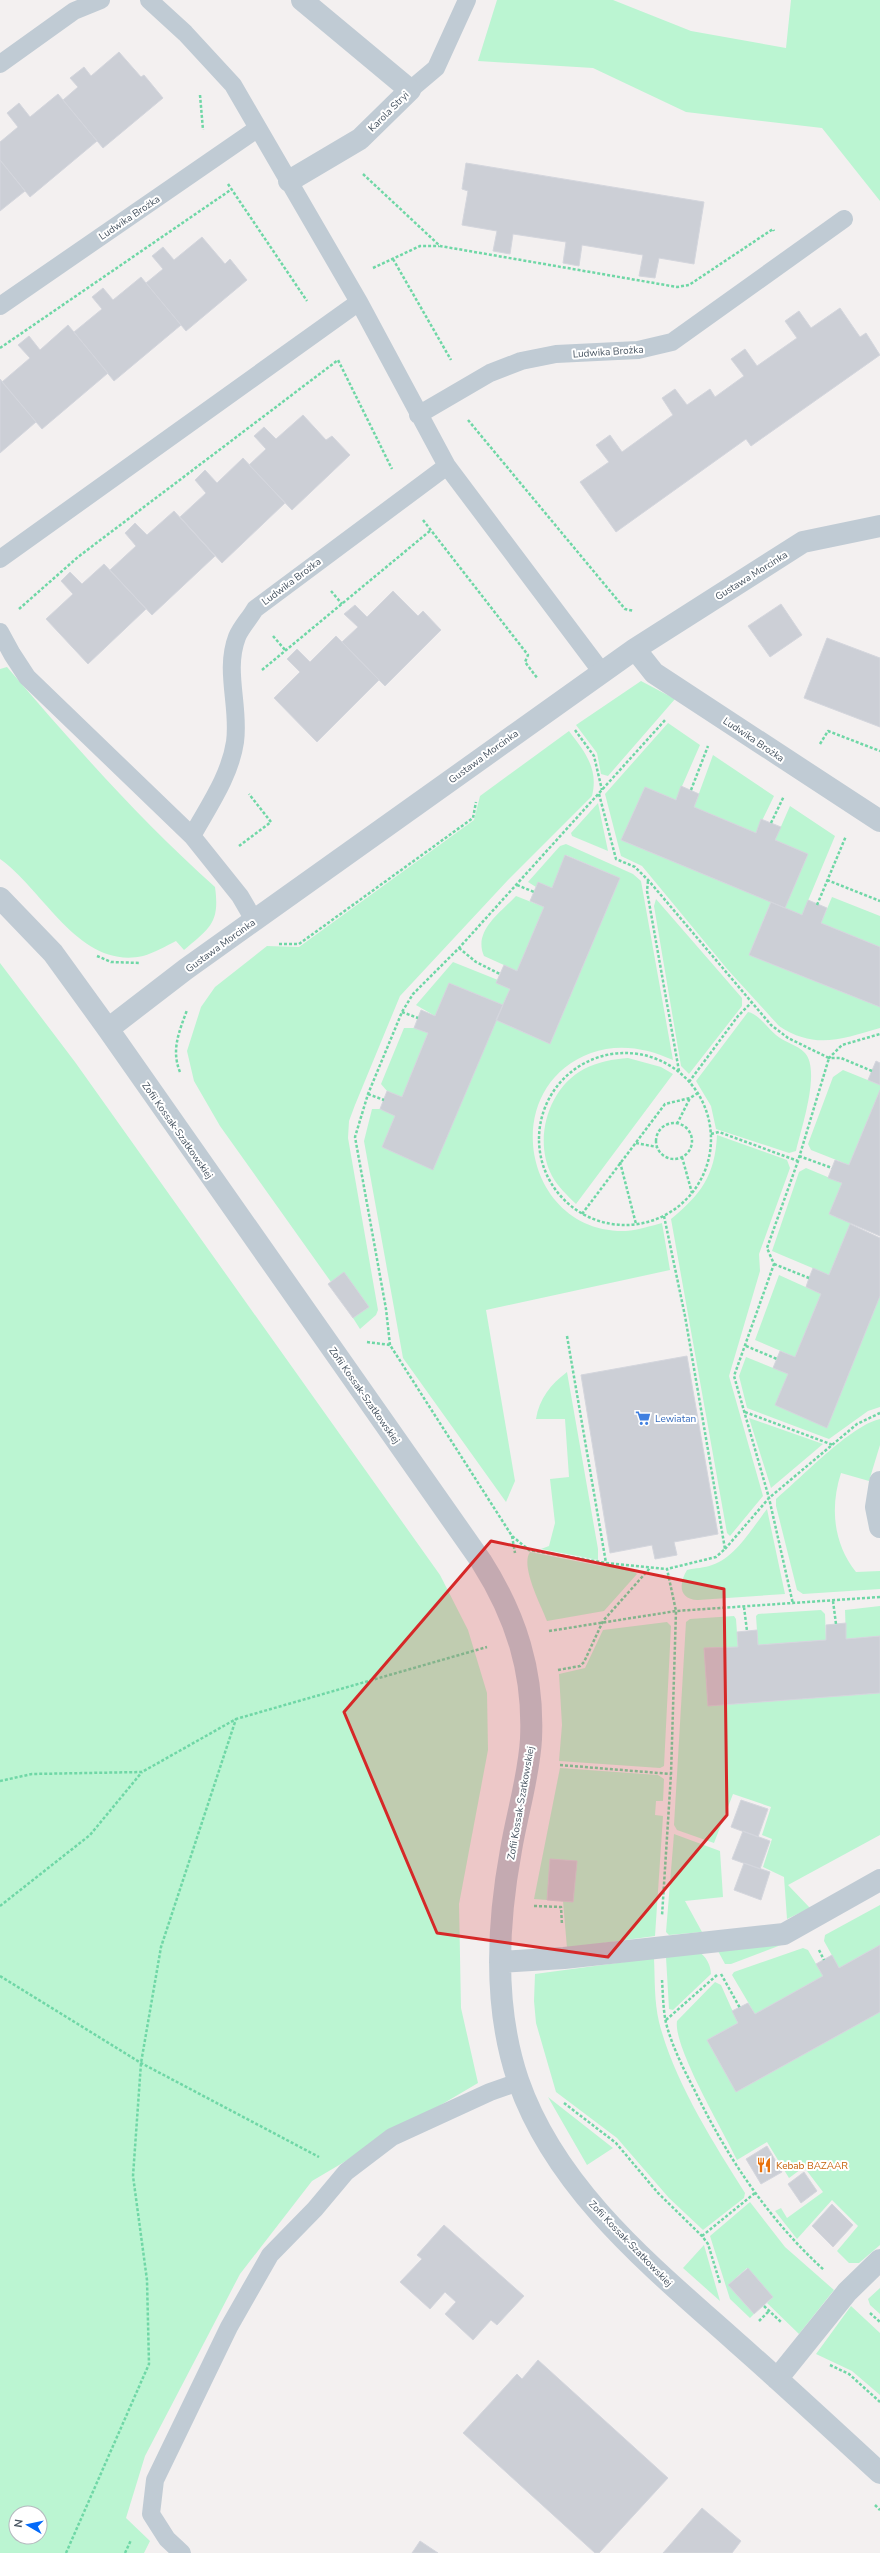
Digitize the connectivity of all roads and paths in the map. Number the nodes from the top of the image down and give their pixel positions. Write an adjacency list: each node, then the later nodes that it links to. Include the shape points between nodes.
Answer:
1 (101, 0): 5 (lane, via 74,11)
2 (148, 0): 7 (lane, via 185,33 233,85)
3 (302, 0): 6 (street, Karola Stryi)
4 (467, 0): 6 (lane, via 436,68)
5 (0, 64)
6 (410, 90): 8 (street, Karola Stryi, via 360,139)
7 (257, 129): 9 (lane); 17 (lane, Ludwika Brożka)
8 (338, 151): 9 (street, Karola Stryi); 12 (path)
9 (289, 181): 15 (lane)
10 (232, 190): 18 (path)
11 (844, 219): 13 (lane, Ludwika Brożka)
12 (440, 246): 13 (path, via 677,287 689,284 773,229); 14 (path, via 420,246)
13 (792, 256): 19 (lane, Ludwika Brożka, via 672,342 638,350 556,354 521,361 490,372)
14 (393, 259): 15 (path); 19 (path)
15 (346, 281): 16 (lane)
16 (359, 302): 20 (lane); 25 (lane)
17 (0, 306)
18 (0, 348)
19 (466, 386): 20 (lane, Ludwika Brożka); 31 (path, via 461,412 625,609 650,615)
20 (418, 415): 21 (lane)
21 (447, 466): 22 (lane, Ludwika Brożka); 35 (lane)
22 (405, 496): 24 (path); 28 (path, via 338,360 78,558); 49 (lane, Ludwika Brożka, via 255,608 237,636 231,665 235,742 223,780)
23 (880, 526): 31 (street, Gustawa Morcinka, via 803,542)
24 (431, 530): 27 (path); 37 (path, via 528,655 525,662)
25 (0, 559)
26 (334, 595): 27 (path)
27 (342, 604): 33 (path)
28 (17, 611)
29 (0, 632): 49 (lane, via 27,677)
30 (270, 632): 33 (path)
31 (662, 632): 32 (street, Gustawa Morcinka)
32 (635, 649): 35 (street, Gustawa Morcinka); 36 (street, Ludwika Brożka, via 654,673)
33 (286, 651): 34 (path)
34 (261, 671)
35 (601, 671): 37 (street, Gustawa Morcinka)
36 (689, 694): 38 (street, Ludwika Brożka); 41 (path)
37 (558, 703): 41 (path, via 594,756); 59 (street, Gustawa Morcinka)
38 (724, 719): 40 (street, Ludwika Brożka); 42 (path, via 707,747)
39 (880, 751): 40 (path, via 828,731)
40 (805, 772): 47 (street, Ludwika Brożka)
41 (602, 790): 44 (path)
42 (691, 790)
43 (247, 791): 51 (path, via 271,822)
44 (599, 794): 53 (path, via 616,859 635,868); 54 (path)
45 (476, 799): 60 (path, via 473,818 300,944)
46 (780, 804): 48 (path)
47 (880, 821)
48 (771, 823)
49 (192, 836): 51 (lane)
50 (836, 856): 52 (path)
51 (215, 864): 59 (lane, via 240,896)
52 (827, 880): 57 (path); 58 (path)
53 (648, 881): 66 (path); 73 (path, via 648,898)
54 (517, 885): 55 (path); 61 (path)
55 (534, 892)
56 (0, 898): 69 (street, Zofii Kossak-Szatkowskiej, via 53,953)
57 (880, 901)
58 (817, 904)
59 (254, 920): 64 (street, Gustawa Morcinka)
60 (278, 944)
61 (459, 948): 65 (path, via 476,962); 67 (path, via 413,994)
62 (93, 954): 63 (path, via 111,962)
63 (146, 962)
64 (186, 969): 69 (street, Gustawa Morcinka); 74 (path, via 202,989 189,1005 177,1039 175,1059)
65 (500, 974)
66 (751, 1003): 71 (path, via 771,1025 788,1038); 75 (path, via 738,1016)
67 (402, 1012): 68 (path); 77 (path)
68 (418, 1018)
69 (108, 1028): 135 (street, Zofii Kossak-Szatkowskiej, via 481,1560 509,1609 528,1680 531,1741 503,1894)
70 (880, 1034): 71 (path, via 842,1045)
71 (829, 1058): 72 (path, via 841,1058); 84 (path)
72 (872, 1071)
73 (679, 1072): 75 (path); 90 (path, via 668,1064 641,1054 613,1053 586,1062 563,1078 554,1090 547,1102 539,1129 540,1158 545,1172 560,1196)
74 (180, 1074)
75 (689, 1082): 76 (path)
76 (698, 1093): 78 (path); 81 (path, via 705,1106)
77 (368, 1094): 79 (path); 97 (path, via 355,1137)
78 (690, 1098): 80 (path); 82 (path, via 665,1104)
79 (384, 1100)
80 (678, 1124): 83 (path, via 672,1123 661,1129 656,1141); 85 (path, via 688,1130 692,1142 687,1154)
81 (711, 1134): 86 (path, via 719,1132); 89 (path, via 708,1162)
82 (636, 1143): 83 (path); 87 (path)
83 (657, 1147): 85 (path, via 664,1157)
84 (799, 1156): 86 (path); 88 (path)
85 (682, 1157): 89 (path)
86 (798, 1161): 93 (path, via 768,1248)
87 (620, 1162): 90 (path); 92 (path)
88 (832, 1168)
89 (692, 1193): 91 (path)
90 (582, 1214): 92 (path, via 608,1224)
91 (664, 1216): 92 (path); 107 (path, via 685,1316)
92 (636, 1224)
93 (774, 1264): 94 (path); 98 (path)
94 (809, 1278)
95 (567, 1336): 109 (path)
96 (360, 1339): 97 (path)
97 (390, 1345): 106 (path)
98 (746, 1346): 99 (path); 100 (path, via 734,1376)
99 (777, 1359)
100 (744, 1412): 102 (path); 104 (path)
101 (880, 1413): 102 (path, via 857,1424)
102 (833, 1444): 104 (path)
103 (880, 1482): 105 (street, via 876,1507)
104 (769, 1498): 107 (path); 114 (path)
105 (880, 1526)
106 (512, 1536): 108 (path); 109 (path, via 529,1550)
107 (725, 1549): 111 (path, via 716,1557)
108 (516, 1558)
109 (606, 1563): 110 (path)
110 (650, 1568): 111 (path); 117 (path)
111 (667, 1569): 116 (path)
112 (880, 1597): 113 (path)
113 (833, 1600): 114 (path); 118 (path)
114 (793, 1604): 115 (path)
115 (744, 1607): 116 (path); 120 (path)
116 (676, 1611): 117 (path); 128 (path)
117 (603, 1621): 119 (path); 124 (path, via 580,1666)
118 (836, 1624)
119 (544, 1631)
120 (747, 1631)
121 (486, 1640): 122 (path)
122 (489, 1646): 123 (path); 125 (path)
123 (491, 1652)
124 (554, 1671)
125 (236, 1719): 127 (path); 139 (path, via 161,1947)
126 (555, 1764): 128 (path)
127 (142, 1772): 129 (path, via 32,1774); 131 (path, via 90,1835)
128 (671, 1774): 133 (path)
129 (0, 1781)
130 (880, 1880): 133 (street, via 784,1934)
131 (0, 1906)
132 (527, 1906): 134 (path, via 561,1907)
133 (660, 1946): 134 (street); 138 (path)
134 (564, 1958): 135 (street)
135 (500, 1962): 140 (street, Zofii Kossak-Szatkowskiej, via 507,2034)
136 (0, 1976): 139 (path)
137 (740, 2008): 138 (path, via 720,1972)
138 (666, 2021): 143 (path, via 675,2050 712,2125)
139 (141, 2063): 142 (path); 155 (path, via 133,2176 147,2280 149,2364)
140 (519, 2082): 142 (lane, via 490,2092 392,2137); 150 (street, Zofii Kossak-Szatkowskiej, via 547,2142 595,2208 658,2272)
141 (558, 2099): 144 (path, via 616,2143 658,2193)
142 (346, 2172): 156 (lane, via 315,2209 270,2255 235,2315 155,2480 151,2514 167,2539)
143 (755, 2193): 144 (path); 147 (path, via 795,2244)
144 (702, 2236): 146 (path, via 708,2244)
145 (880, 2260): 147 (street)
146 (720, 2286)
147 (847, 2292): 148 (path); 149 (street)
148 (880, 2322)
149 (800, 2351): 150 (street); 151 (path, via 849,2374)
150 (778, 2379): 152 (street, Zofii Kossak-Szatkowskiej)
151 (880, 2402)
152 (880, 2473)
153 (874, 2505): 154 (path)
154 (880, 2510)
155 (66, 2553)
156 (182, 2553)

